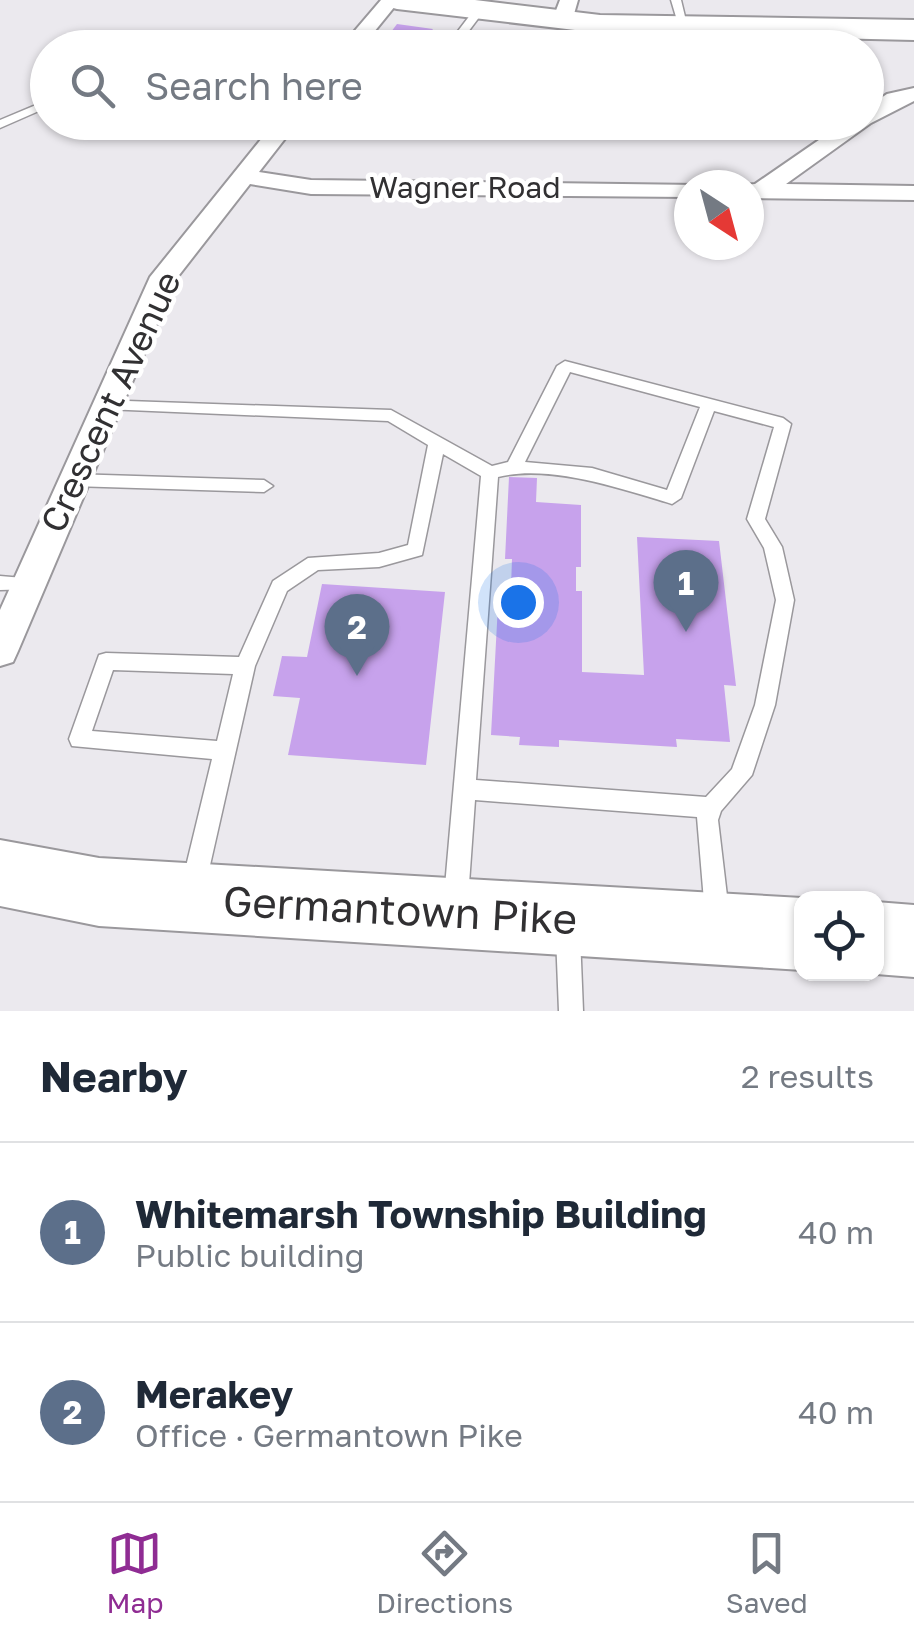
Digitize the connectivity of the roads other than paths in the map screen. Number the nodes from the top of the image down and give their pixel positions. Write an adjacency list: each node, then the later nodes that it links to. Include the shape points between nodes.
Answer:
1 (394, 0): 3 (main road); 5 (street)
2 (566, 10): 3 (main road); 4 (main road)
3 (478, 12): 6 (lane)
4 (680, 13): 7 (main road)
5 (366, 30)
6 (464, 30)
7 (914, 30)
8 (914, 94): 9 (street)
9 (884, 106)
10 (30, 111): 11 (lane)
11 (0, 124)
12 (273, 140): 14 (street, Crescent Avenue)
13 (833, 140): 15 (street)
14 (242, 176): 16 (street, Wagner Road, via 311,187); 19 (street, Crescent Avenue, via 163,276)
15 (764, 185)
16 (674, 190)
17 (764, 191): 18 (street)
18 (914, 193)
19 (105, 404): 21 (lane, via 391,416); 24 (street, Crescent Avenue)
20 (709, 404): 22 (lane, via 566,366); 22 (lane, via 672,498 592,474); 31 (lane, via 783,424 756,519 773,547 784,600 765,705 741,775)
21 (437, 442): 23 (lane); 28 (lane, via 416,550 314,564 296,573 280,586)
22 (514, 467): 23 (lane)
23 (490, 473): 30 (lane)
24 (72, 480): 25 (lane); 26 (street, Crescent Avenue)
25 (264, 486)
26 (14, 584): 27 (street, Crescent Avenue)
27 (0, 651)
28 (245, 666): 29 (lane); 29 (lane, via 106,661 79,739)
29 (225, 752): 33 (lane)
30 (465, 789): 31 (lane); 34 (lane)
31 (712, 808): 36 (lane, via 707,820)
32 (0, 874): 33 (main road, Germantown Pike, via 99,892)
33 (190, 898): 34 (main road, Germantown Pike)
34 (455, 914): 35 (main road, Germantown Pike)
35 (567, 920): 36 (main road, Germantown Pike); 40 (lane)
36 (718, 929): 37 (main road, Germantown Pike)
37 (794, 934)
38 (884, 939): 39 (main road)
39 (914, 941)
40 (572, 1011)

